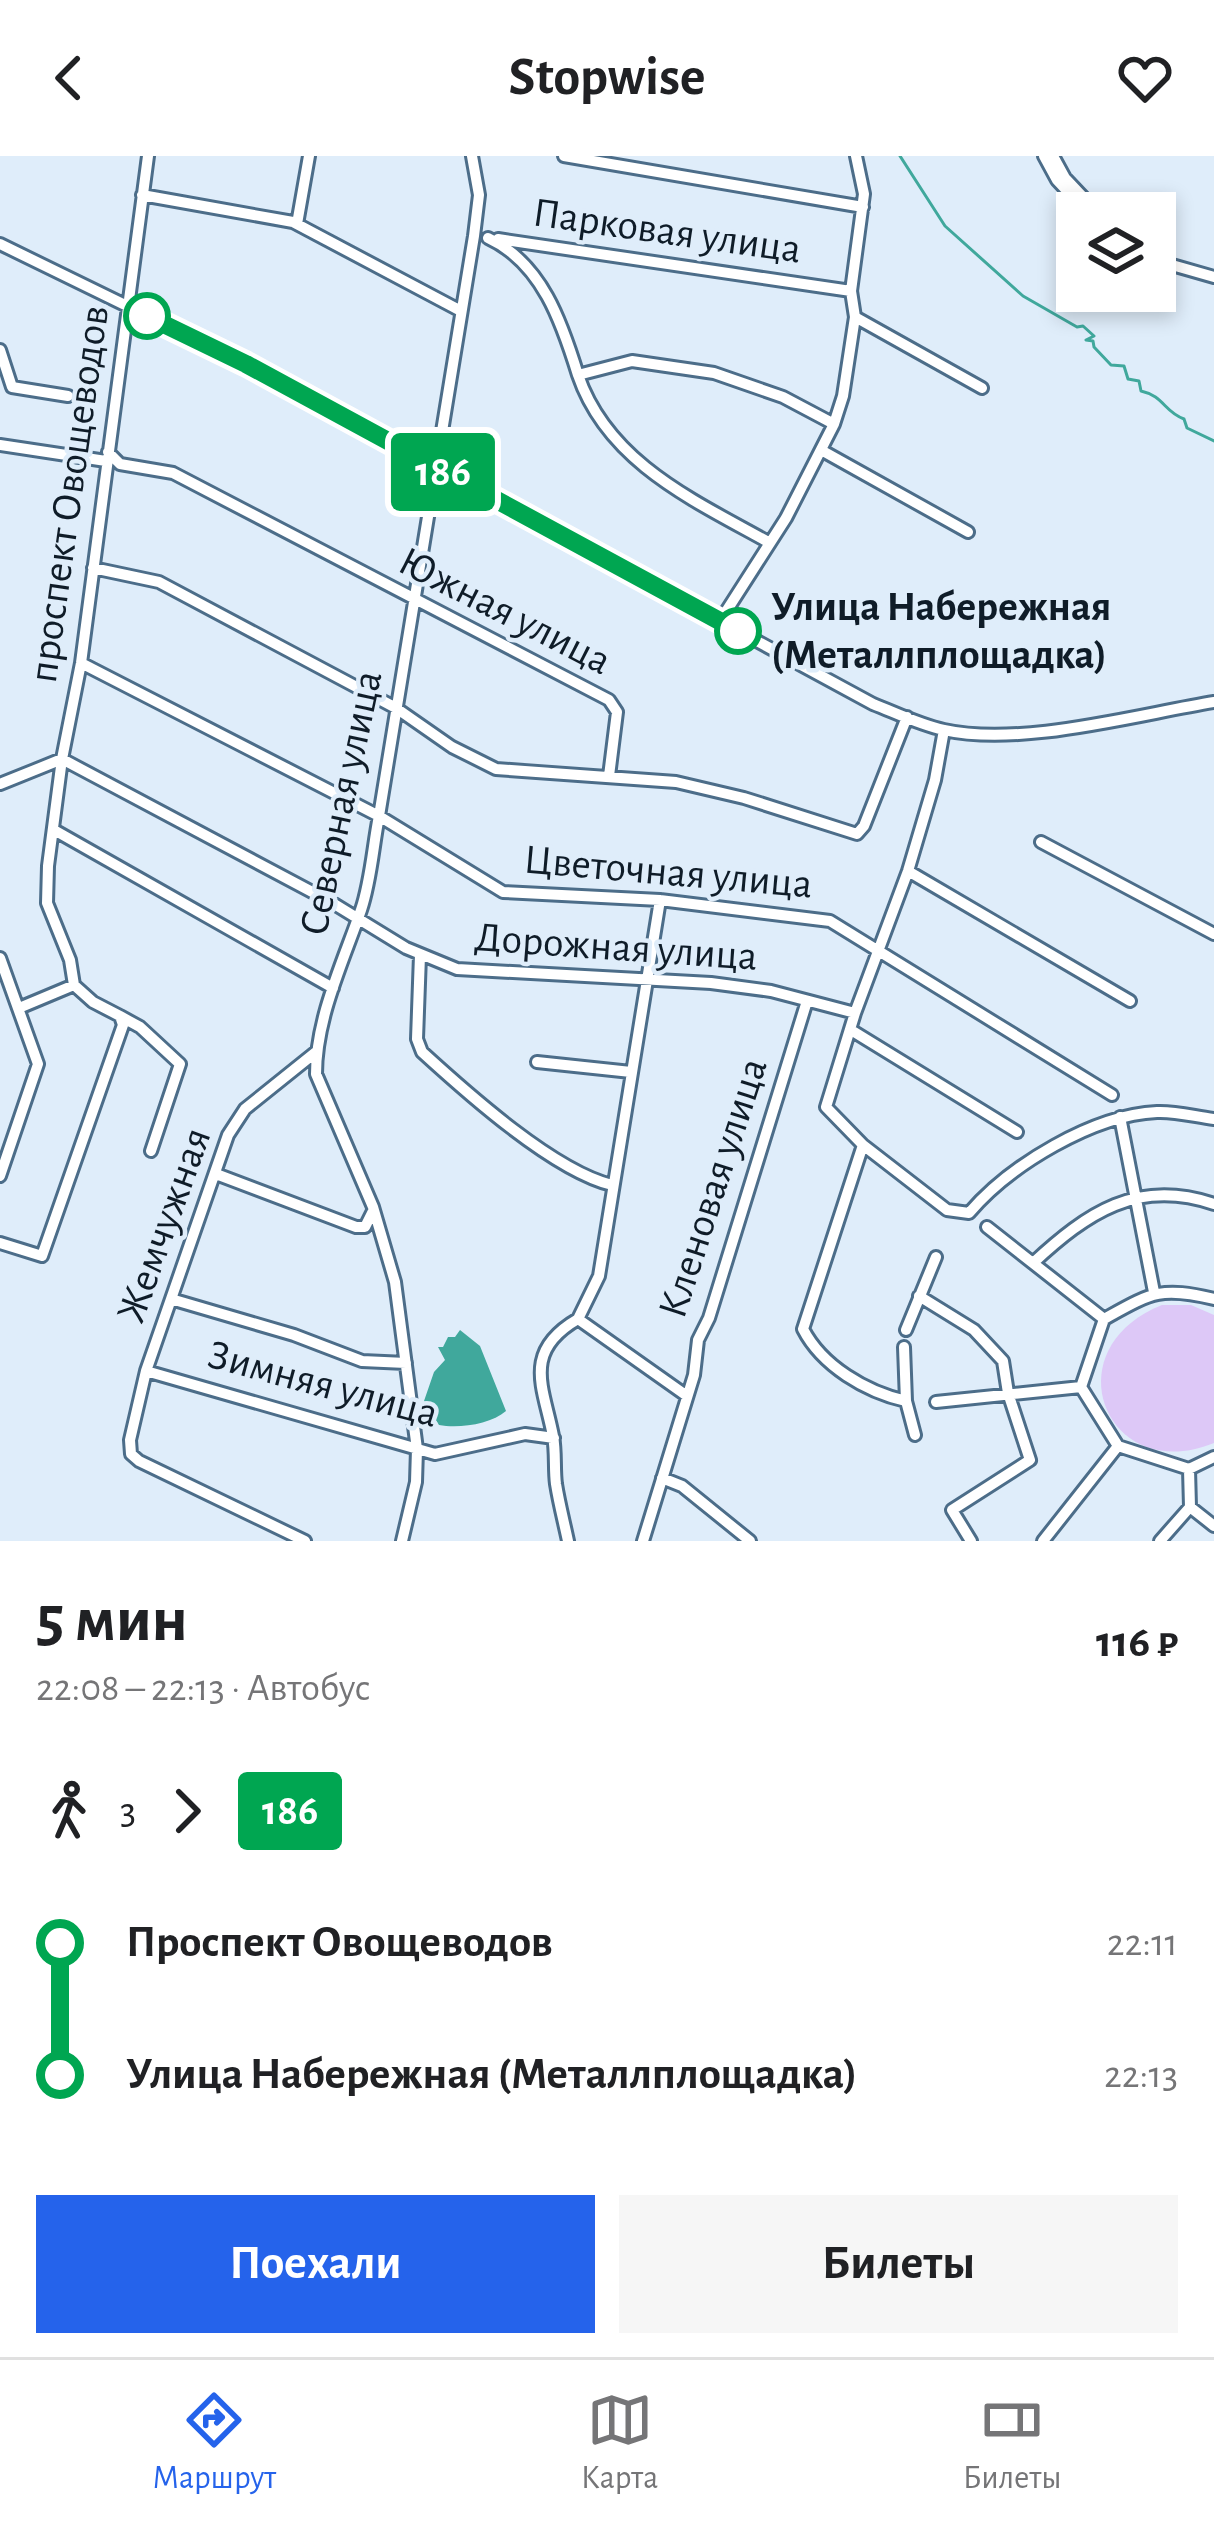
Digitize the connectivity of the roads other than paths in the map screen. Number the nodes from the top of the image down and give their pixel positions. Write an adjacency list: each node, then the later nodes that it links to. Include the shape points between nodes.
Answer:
1 (148, 156): 9 (street, проспект Овощеводов)
2 (309, 156): 11 (street)
3 (472, 156): 12 (street, Северная улица, via 479,195)
4 (564, 156): 10 (street)
5 (856, 156): 10 (street)
6 (1048, 156): 7 (street); 8 (street)
7 (1068, 192)
8 (1078, 192)
9 (142, 195): 11 (street); 18 (street, проспект Овощеводов)
10 (863, 207): 17 (street)
11 (298, 224): 19 (street)
12 (474, 236): 13 (street, Парковая улица); 19 (street, Северная улица)
13 (488, 238): 17 (street, Парковая улица); 22 (street, via 505,245 550,297)
14 (0, 244): 18 (street)
15 (1176, 267): 16 (street)
16 (1214, 280)
17 (851, 291): 20 (street)
18 (129, 308): 28 (street, проспект Овощеводов); 29 (street)
19 (461, 311): 29 (street, Северная улица)
20 (855, 317): 23 (street); 25 (street)
21 (0, 350): 24 (street, via 12,387)
22 (578, 375): 25 (street, via 632,362 714,373); 31 (street, via 648,472)
23 (982, 388)
24 (68, 396)
25 (834, 424): 27 (street)
26 (0, 445): 28 (street, Южная улица)
27 (821, 451): 30 (street); 31 (street)
28 (107, 457): 32 (street, проспект Овощеводов); 33 (street, Южная улица, via 173,473)
29 (437, 468): 33 (street, Северная улица); 34 (street)
30 (968, 532)
31 (770, 543): 34 (street)
32 (93, 568): 35 (street, проспект Овощеводов); 37 (street, via 159,582)
33 (415, 596): 37 (street, Северная улица); 41 (street, Южная улица, via 609,700 617,712)
34 (720, 621): 38 (street)
35 (81, 663): 40 (street, проспект Овощеводов); 43 (street, Цветочная улица)
36 (1214, 702): 39 (street, via 1014,734)
37 (396, 708): 41 (street, via 496,769); 43 (street, Северная улица)
38 (907, 717): 39 (street); 41 (street, via 857,834 676,782)
39 (944, 730): 46 (street)
40 (62, 759): 42 (street); 44 (street, проспект Овощеводов); 48 (street, Дорожная улица)
41 (610, 776)
42 (0, 784)
43 (379, 816): 47 (street, Цветочная улица, via 503,892); 48 (street, Северная улица)
44 (54, 830): 54 (street, проспект Овощеводов, via 47,903); 55 (street)
45 (1041, 842): 49 (street)
46 (908, 871): 50 (street); 57 (street)
47 (660, 900): 50 (street, Цветочная улица, via 830,921); 53 (street, Кленовая улица)
48 (357, 919): 51 (street, Дорожная улица); 55 (street, Северная улица)
49 (1214, 934)
50 (877, 953): 59 (street); 65 (street, Цветочная улица)
51 (420, 956): 53 (street, Дорожная улица, via 457,969); 73 (street, via 422,1052 574,1170)
52 (0, 958): 58 (street)
53 (645, 979): 56 (street, Дорожная улица); 64 (street, Кленовая улица)
54 (74, 985): 58 (street); 60 (street)
55 (332, 988): 62 (street, Северная улица)
56 (807, 1001): 59 (street, Дорожная улица); 93 (street, Кленовая улица, via 698,1340)
57 (1130, 1001)
58 (19, 1007): 72 (street, via 38,1064)
59 (855, 1013): 61 (street)
60 (120, 1016): 70 (street, via 180,1064); 78 (street, via 42,1256)
61 (851, 1030): 68 (street); 69 (street, via 826,1107)
62 (316, 1052): 71 (street, Жемчужная, via 244,1109); 76 (street, Северная улица, via 316,1074)
63 (537, 1062): 64 (street)
64 (631, 1072): 73 (street, Кленовая улица)
65 (1112, 1095)
66 (1120, 1117): 67 (street, via 1161,1111); 69 (street, via 1013,1170 969,1214 947,1210); 74 (street)
67 (1214, 1119)
68 (1017, 1132)
69 (862, 1145): 94 (street, via 803,1329 872,1393)
70 (151, 1151)
71 (216, 1174): 76 (street, via 356,1226 365,1227); 83 (street, Жемчужная)
72 (0, 1176)
73 (612, 1185): 86 (street, Кленовая улица, via 599,1276)
74 (1135, 1196): 75 (street); 80 (street, via 1074,1225); 81 (street)
75 (1214, 1204)
76 (373, 1207): 89 (street, Северная улица)
77 (987, 1227): 80 (street)
78 (0, 1243)
79 (935, 1257): 82 (street)
80 (1033, 1263): 85 (street)
81 (1154, 1292): 84 (street); 85 (street)
82 (919, 1296): 87 (street); 92 (street, via 974,1330 1003,1361)
83 (171, 1299): 89 (street, via 362,1361); 90 (street, Жемчужная)
84 (1214, 1299)
85 (1104, 1318): 91 (street)
86 (578, 1319): 93 (street, Кленовая улица); 97 (street, Кленовая улица, via 545,1353 538,1385)
87 (906, 1330)
88 (904, 1347): 94 (street)
89 (406, 1363): 99 (street, Северная улица)
90 (146, 1371): 99 (street, Зимняя улица); 105 (street, Жемчужная, via 131,1454)
91 (1081, 1387): 92 (street); 98 (street)
92 (1008, 1393): 95 (street); 110 (street, via 1030,1460 952,1510)
93 (688, 1396): 102 (street, Кленовая улица)
94 (906, 1401): 96 (street)
95 (936, 1402)
96 (915, 1435)
97 (554, 1438): 99 (street, Зимняя улица, via 525,1434 435,1454); 107 (street, Кленовая улица)
98 (1118, 1446): 101 (street); 111 (street)
99 (417, 1449): 106 (street, Северная улица)
100 (1214, 1457): 101 (street)
101 (1189, 1469): 103 (street)
102 (662, 1478): 108 (street, Кленовая улица); 109 (street)
103 (1190, 1507): 104 (street); 112 (street)
104 (1214, 1526)
105 (305, 1541)
106 (402, 1541)
107 (568, 1541)
108 (643, 1541)
109 (750, 1541)
110 (971, 1541)
111 (1043, 1541)
112 (1160, 1541)

